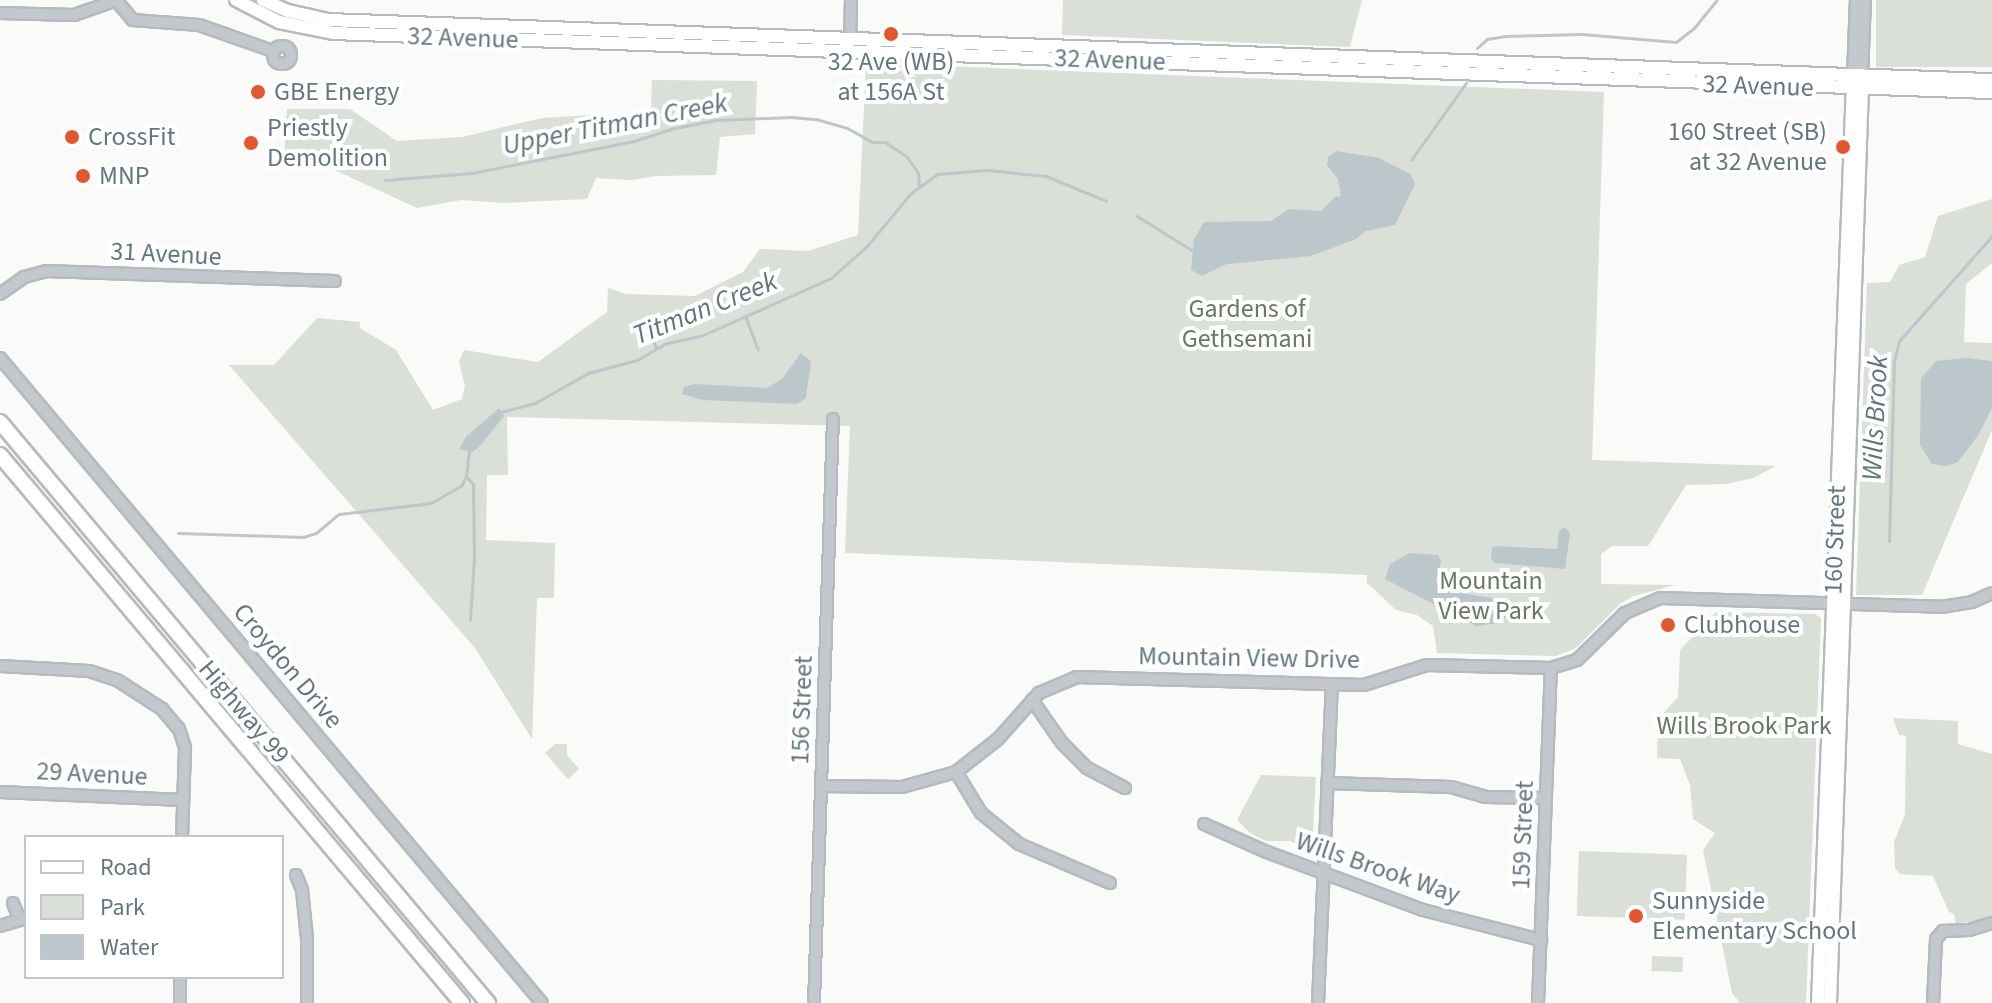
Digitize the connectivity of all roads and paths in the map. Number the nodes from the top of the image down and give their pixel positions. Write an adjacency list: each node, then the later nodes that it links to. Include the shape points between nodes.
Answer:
1 (116, 0): 7 (street, via 74,15); 11 (street, via 133,20 199,25)
2 (236, 0): 9 (main road, 32 Avenue, via 266,18 318,32)
3 (263, 0): 8 (main road, 32 Avenue, via 328,20)
4 (851, 0): 10 (street)
5 (1856, 0): 13 (street)
6 (1865, 0): 13 (street)
7 (0, 13)
8 (598, 30): 9 (main road, via 586,36 543,34); 10 (main road, 32 Avenue)
9 (538, 40): 10 (main road, 32 Avenue)
10 (850, 44): 13 (main road, 32 Avenue)
11 (273, 51)
12 (1992, 80): 13 (main road, 32 Avenue)
13 (1857, 84): 14 (main road, 32 Avenue); 15 (main road, 160 Street); 16 (main road, 160 Street)
14 (1992, 92)
15 (1848, 176): 16 (main road); 18 (main road, 160 Street)
16 (1859, 232): 18 (main road); 20 (main road, 160 Street)
17 (335, 281): 19 (street, 31 Avenue, via 46,271 24,277)
18 (1845, 281): 20 (main road); 26 (main road, 160 Street)
19 (0, 294)
20 (1855, 333): 26 (main road, 160 Street)
21 (0, 358): 53 (street, Croydon Drive)
22 (833, 419): 33 (street, 156 Street)
23 (0, 422): 52 (highway, Highway 99)
24 (0, 455): 51 (highway, Highway 99)
25 (1992, 593): 26 (street, Mountain View Drive, via 1941,607)
26 (1839, 604): 28 (street, Mountain View Drive, via 1650,599 1625,613 1577,660); 57 (main road, 160 Street); 58 (main road, 160 Street)
27 (0, 666): 37 (street, via 89,671 117,680 162,709 179,729 186,756)
28 (1551, 668): 29 (street, Mountain View Drive, via 1427,665 1364,685); 36 (street, 159 Street)
29 (1332, 685): 30 (street, Mountain View Drive, via 1077,677 1056,683); 32 (street)
30 (1032, 700): 31 (street, Mountain View Drive, via 998,739); 34 (street, via 1087,768)
31 (956, 772): 33 (street, Mountain View Drive, via 902,787); 42 (street, via 981,813 1019,844)
32 (1327, 783): 36 (street, via 1451,787 1486,797); 40 (street)
33 (821, 786): 54 (street, 156 Street)
34 (1125, 788)
35 (0, 792): 37 (street, 29 Avenue)
36 (1545, 798): 47 (street, 159 Street)
37 (183, 800): 39 (street)
38 (1204, 824): 40 (street, Wills Brook Way)
39 (182, 835)
40 (1323, 872): 47 (street, Wills Brook Way, via 1423,910); 55 (street)
41 (296, 875): 50 (street, via 307,938)
42 (1110, 883)
43 (13, 903): 44 (street)
44 (23, 919): 46 (street)
45 (1992, 923): 59 (street, via 1943,931 1934,942)
46 (0, 926)
47 (1541, 940): 56 (street, 159 Street)
48 (180, 979): 49 (street)
49 (180, 1003)
50 (307, 1003)
51 (462, 1003)
52 (488, 1003)
53 (542, 1003)
54 (814, 1003)
55 (1318, 1003)
56 (1538, 1003)
57 (1818, 1003)
58 (1830, 1003)
59 (1933, 1003)

